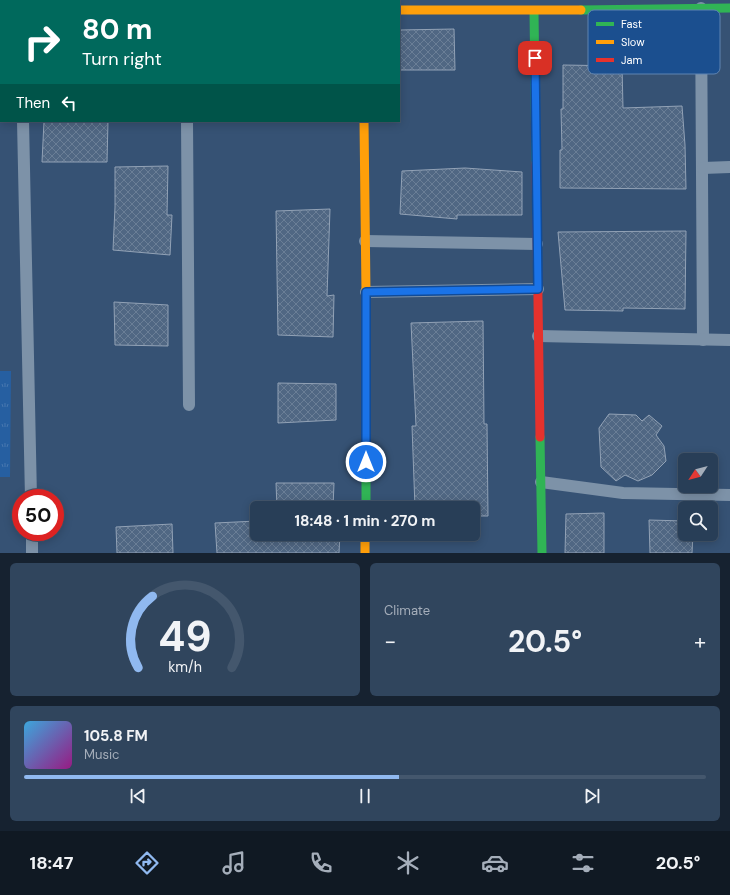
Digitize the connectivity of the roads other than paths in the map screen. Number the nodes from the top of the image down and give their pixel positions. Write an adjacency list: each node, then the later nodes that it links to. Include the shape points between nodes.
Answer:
1 (702, 8): 2 (main road); 5 (main road)
2 (730, 8)
3 (400, 10): 6 (main road)
4 (588, 10): 6 (main road)
5 (590, 10)
6 (534, 11): 14 (main road)
7 (702, 74): 12 (street)
8 (23, 122): 22 (street)
9 (187, 122): 20 (street)
10 (364, 122): 13 (main road)
11 (730, 167): 12 (street)
12 (703, 168): 18 (street)
13 (365, 241): 14 (street); 16 (main road)
14 (537, 244): 15 (main road)
15 (538, 289): 16 (street); 17 (main road)
16 (366, 292): 24 (main road)
17 (538, 336): 18 (street); 21 (main road)
18 (703, 340): 19 (street)
19 (730, 340)
20 (189, 405)
21 (541, 482): 23 (street, via 623,493); 29 (main road)
22 (31, 489)
23 (730, 495)
24 (366, 501)
25 (32, 541): 27 (street)
26 (366, 541): 28 (main road)
27 (32, 553)
28 (365, 553)
29 (542, 553)

